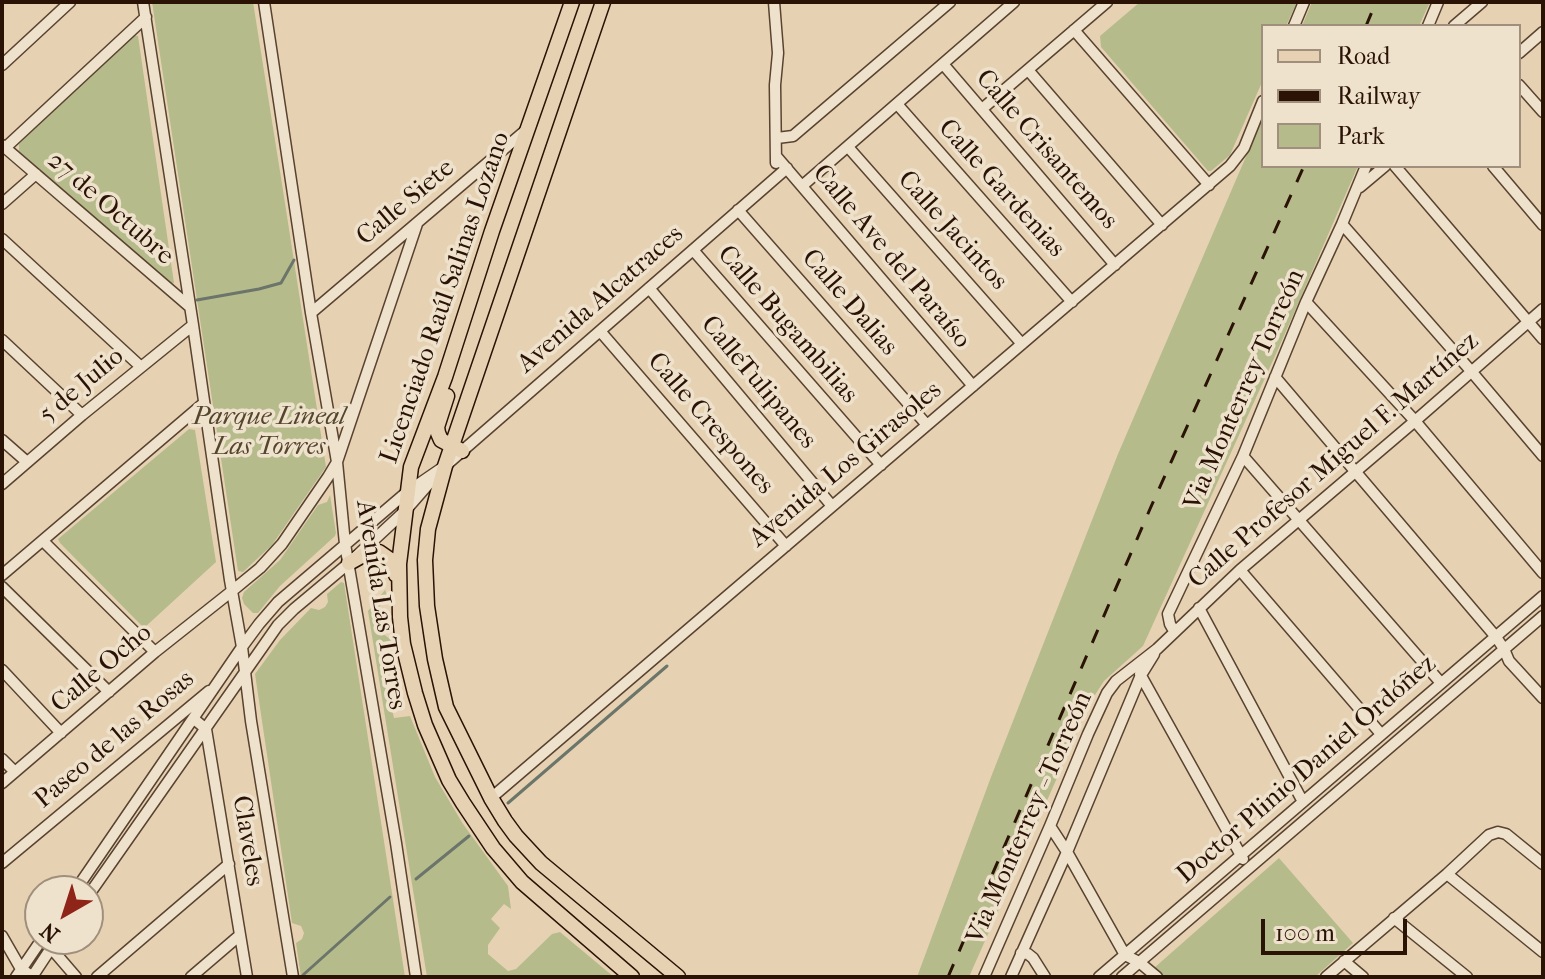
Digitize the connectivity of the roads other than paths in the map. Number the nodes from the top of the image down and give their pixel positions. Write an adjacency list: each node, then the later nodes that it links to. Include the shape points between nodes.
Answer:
1 (70, 2): 21 (street)
2 (143, 2): 13 (street)
3 (264, 2): 58 (street, Avenida Las Torres)
4 (572, 2): 28 (main road, Licenciado Raúl Salinas Lozano)
5 (603, 2): 29 (main road, Licenciado Raúl Salinas Lozano)
6 (774, 2): 30 (street)
7 (950, 2): 30 (street, via 793,136)
8 (1014, 2): 20 (street)
9 (1107, 2): 17 (street)
10 (1304, 2): 14 (street)
11 (1438, 2): 15 (street)
12 (1482, 2): 16 (street)
13 (146, 17): 31 (street); 56 (street)
14 (1295, 24)
15 (1429, 24)
16 (1456, 24)
17 (1074, 30): 22 (street); 41 (street)
18 (1543, 32): 19 (street)
19 (1521, 51)
20 (943, 64): 24 (street); 26 (street, Calle Crisantemos)
21 (2, 65)
22 (1028, 70): 26 (street); 48 (street)
23 (1521, 87): 27 (street)
24 (897, 104): 32 (street); 54 (street, Calle Gardenias)
25 (1261, 106): 41 (street, Avenida Los Girasoles, via 1244,148)
26 (982, 109): 52 (street, Calle Crisantemos)
27 (1543, 112)
28 (530, 127): 29 (main road); 46 (street, Calle Siete); 67 (main road, Licenciado Raúl Salinas Lozano)
29 (557, 136): 75 (main road, Licenciado Raúl Salinas Lozano)
30 (777, 138): 33 (street)
31 (4, 146): 39 (street, 27 de Octubre)
32 (848, 147): 42 (street); 64 (street, Calle Jacintos)
33 (776, 156): 34 (street, Calle Ave del Paraíso); 40 (street)
34 (787, 168): 40 (street, Avenida Alcatraces); 42 (street, Calle Ave del Paraíso)
35 (1365, 168): 43 (street, Via Monterrey Torreón)
36 (1383, 168): 43 (street)
37 (1397, 168): 59 (street)
38 (1495, 168): 49 (street)
39 (36, 174): 44 (street); 56 (street, 27 de Octubre)
40 (776, 177): 45 (street, Avenida Alcatraces)
41 (1209, 185): 48 (street, Avenida Los Girasoles)
42 (802, 186): 69 (street, Calle Ave del Paraíso)
43 (1355, 191): 47 (street, Via Monterrey Torreón)
44 (2, 204)
45 (738, 210): 51 (street, Avenida Alcatraces); 73 (street, Calle Dalias)
46 (417, 224): 58 (street, Calle Siete); 79 (street)
47 (1342, 224): 55 (street, Via Monterrey Torreón); 66 (street)
48 (1162, 225): 52 (street, Avenida Los Girasoles)
49 (1543, 225)
50 (2, 239): 65 (street)
51 (693, 250): 53 (street, Avenida Alcatraces); 80 (street, Calle Bugambilias)
52 (1115, 265): 54 (street, Avenida Los Girasoles)
53 (649, 288): 61 (street, Avenida Alcatraces); 85 (street, CalleTulipanes)
54 (1072, 302): 64 (street, Avenida Los Girasoles)
55 (1306, 302): 68 (street, Via Monterrey Torreón); 72 (street)
56 (190, 307): 60 (street)
57 (1543, 309): 59 (street, Calle Profesor Miguel F. Martínez)
58 (311, 313): 79 (street, Avenida Las Torres)
59 (1528, 322): 62 (street); 66 (street, Calle Profesor Miguel F. Martínez)
60 (193, 325): 65 (street, 5 de Julio); 70 (street)
61 (600, 331): 75 (street, Avenida Alcatraces); 90 (street, Calle Crespones)
62 (1543, 339)
63 (2, 340): 71 (street)
64 (1022, 344): 69 (street, Avenida Los Girasoles)
65 (140, 366): 71 (street, 5 de Julio)
66 (1471, 371): 72 (street, Calle Profesor Miguel F. Martínez); 77 (street)
67 (445, 377): 75 (main road, via 448,392 438,433); 84 (main road, Licenciado Raúl Salinas Lozano, via 411,467)
68 (1275, 377): 76 (street, Via Monterrey Torreón); 82 (street)
69 (973, 386): 73 (street, Avenida Los Girasoles)
70 (204, 403): 88 (street); 96 (street)
71 (82, 415): 78 (street, 5 de Julio)
72 (1415, 421): 82 (street, Calle Profesor Miguel F. Martínez); 93 (street)
73 (927, 425): 80 (street, Avenida Los Girasoles)
74 (2, 440): 78 (street)
75 (457, 448): 81 (main road, Licenciado Raúl Salinas Lozano)
76 (1243, 456): 87 (street); 101 (street, Via Monterrey Torreón, via 1168,614)
77 (1543, 456)
78 (27, 462): 83 (street, 5 de Julio)
79 (337, 462): 89 (street, Avenida Las Torres); 96 (street, Calle Ocho, via 282,544)
80 (881, 465): 85 (street, Avenida Los Girasoles)
81 (445, 466): 84 (street); 86 (street); 121 (main road, Licenciado Raúl Salinas Lozano, via 428,529 430,632 446,707)
82 (1354, 472): 87 (street, Calle Profesor Miguel F. Martínez); 102 (street)
83 (2, 484)
84 (407, 492): 86 (main road, Licenciado Raúl Salinas Lozano); 89 (street)
85 (832, 506): 90 (street, Avenida Los Girasoles)
86 (405, 511): 91 (street); 98 (main road, Licenciado Raúl Salinas Lozano)
87 (1299, 519): 92 (street, Calle Profesor Miguel F. Martínez); 111 (street)
88 (43, 541): 94 (street); 106 (street)
89 (345, 544): 91 (street, Avenida Las Torres); 103 (street, via 286,594)
90 (786, 546): 121 (street, Avenida Los Girasoles)
91 (349, 563): 98 (main road, via 370,552 385,555 394,567); 108 (street, via 285,617); 151 (street, Avenida Las Torres)
92 (1240, 570): 99 (street, Calle Profesor Miguel F. Martínez); 117 (street)
93 (1543, 573)
94 (2, 575)
95 (2, 587): 112 (street)
96 (232, 591): 103 (street); 106 (street, Calle Ocho)
97 (1543, 596): 102 (street, Doctor Plinio Daniel Ordóñez)
98 (399, 599): 152 (main road, Licenciado Raúl Salinas Lozano, via 415,693 463,803 522,882)
99 (1199, 608): 101 (street, Calle Profesor Miguel F. Martínez); 122 (street)
100 (1543, 616): 105 (street, Doctor Plinio Daniel Ordóñez)
101 (1174, 631): 104 (street, Calle Profesor Miguel F. Martínez)
102 (1496, 637): 105 (street); 111 (street, Doctor Plinio Daniel Ordóñez)
103 (242, 647): 108 (street); 110 (street)
104 (1157, 649): 109 (street, Via Monterrey - Torreón)
105 (1504, 649): 113 (street); 129 (street, Doctor Plinio Daniel Ordóñez)
106 (155, 652): 112 (street, Calle Ocho)
107 (2, 670): 116 (street)
108 (245, 671): 115 (street); 150 (street)
109 (1136, 671): 123 (street, Via Monterrey - Torreón, via 1116,681 1107,693); 124 (street); 125 (street)
110 (219, 682): 114 (street); 126 (street, Paseo de las Rosas)
111 (1441, 683): 117 (street, Doctor Plinio Daniel Ordóñez)
112 (109, 692): 116 (street, Calle Ocho)
113 (1543, 698)
114 (194, 719): 115 (street); 131 (street)
115 (206, 729): 127 (street, Claveles); 132 (street)
116 (61, 733): 119 (street, Calle Ocho)
117 (1381, 734): 122 (street, Doctor Plinio Daniel Ordóñez)
118 (2, 759): 119 (street)
119 (15, 772): 120 (street, Calle Ocho)
120 (2, 783)
121 (491, 798): 153 (main road, Licenciado Raúl Salinas Lozano, via 534,856)
122 (1303, 802): 125 (street, Doctor Plinio Daniel Ordóñez)
123 (1050, 826): 124 (street); 154 (street, Via Monterrey - Torreón)
124 (1067, 852): 137 (street); 141 (street)
125 (1241, 856): 129 (street); 141 (street, Doctor Plinio Daniel Ordóñez)
126 (2, 863)
127 (229, 864): 134 (street, Claveles); 147 (street)
128 (1543, 864): 130 (street, via 1498,832)
129 (1249, 869): 143 (street, Doctor Plinio Daniel Ordóñez)
130 (1447, 874): 133 (street); 136 (street)
131 (86, 875)
132 (103, 875)
133 (1394, 918): 142 (street); 162 (street)
134 (240, 935): 148 (street); 149 (street, Claveles)
135 (3, 940): 144 (street)
136 (1543, 952)
137 (1021, 953): 155 (street); 156 (street, via 1033,958)
138 (31, 955): 144 (street)
139 (47, 955): 145 (street)
140 (61, 955): 146 (street)
141 (1125, 955): 143 (street); 157 (street, Doctor Plinio Daniel Ordóñez)
142 (1344, 961): 160 (street); 161 (street)
143 (1139, 962): 158 (street, Doctor Plinio Daniel Ordóñez); 159 (street)
144 (18, 973): 145 (street)
145 (32, 977)
146 (76, 977)
147 (97, 977)
148 (191, 977)
149 (247, 977)
150 (293, 977)
151 (416, 977)
152 (632, 977)
153 (678, 977)
154 (984, 977)
155 (1011, 977)
156 (1045, 977)
157 (1099, 977)
158 (1122, 977)
159 (1157, 977)
160 (1326, 977)
161 (1363, 977)
162 (1467, 977)

